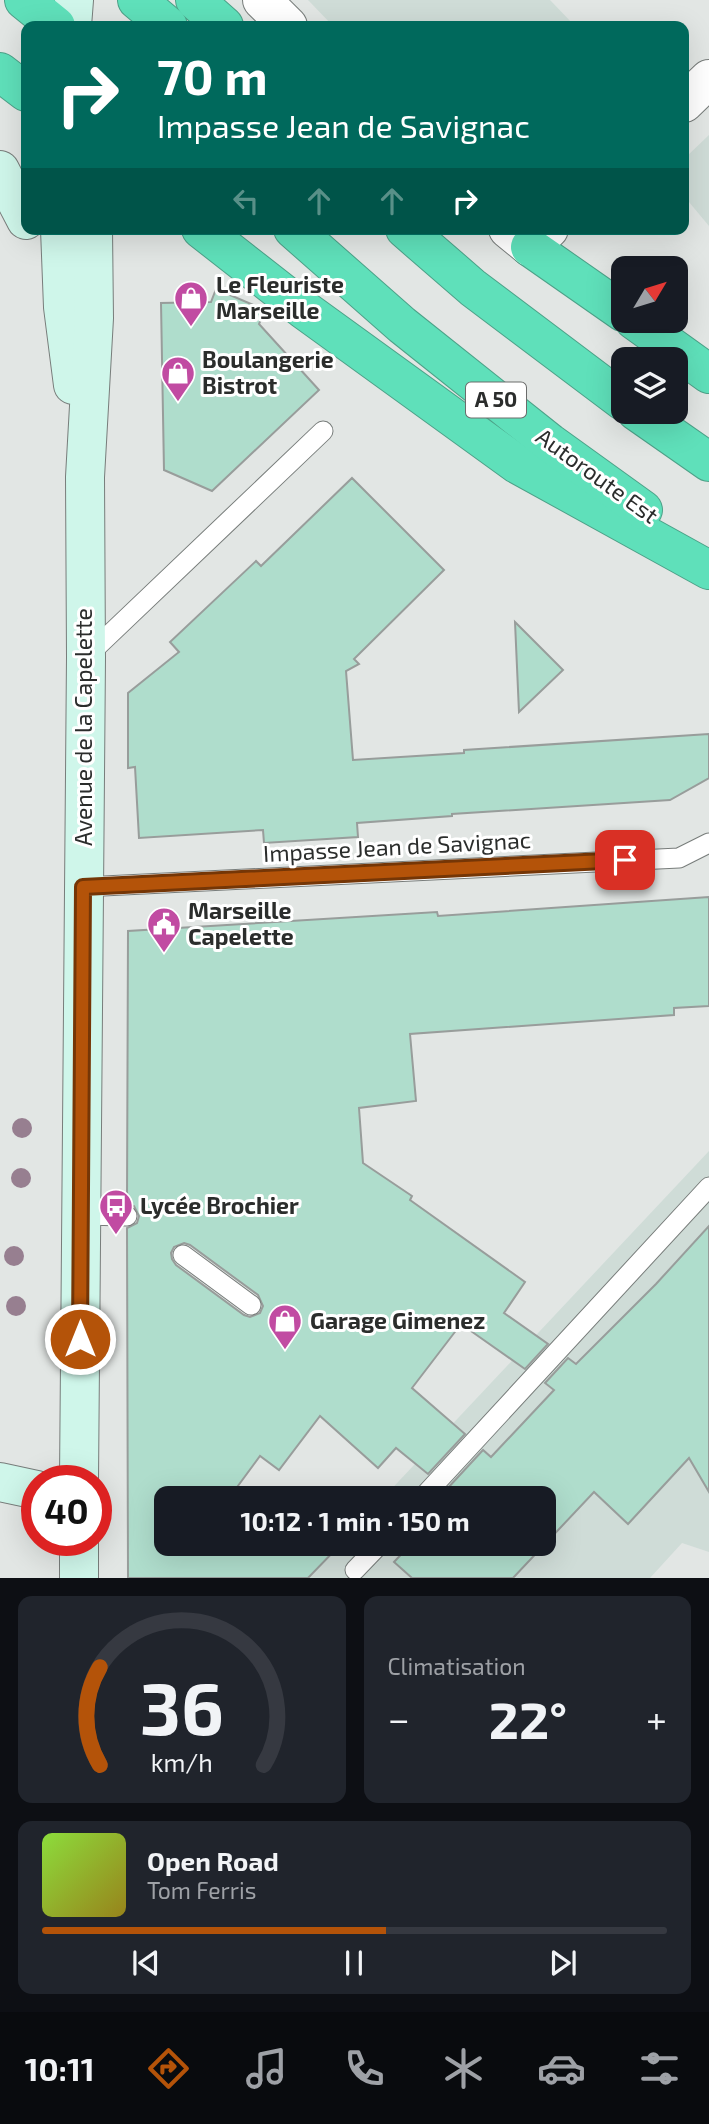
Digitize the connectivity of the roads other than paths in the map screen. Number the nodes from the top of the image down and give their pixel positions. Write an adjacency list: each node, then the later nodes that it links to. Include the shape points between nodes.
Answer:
1 (24, 0): 6 (highway)
2 (75, 0): 7 (street); 8 (street)
3 (137, 0): 9 (highway)
4 (195, 0): 10 (highway)
5 (262, 0): 11 (street)
6 (50, 21)
7 (73, 21)
8 (78, 21)
9 (161, 21)
10 (218, 21)
11 (283, 21)
12 (0, 72): 14 (highway)
13 (709, 79): 15 (street)
14 (21, 88)
15 (689, 98)
16 (0, 156): 17 (street)
17 (21, 168)
18 (0, 170): 19 (street)
19 (21, 210)
20 (33, 235): 29 (street)
21 (60, 235): 29 (street, Avenue de la Capelette)
22 (93, 235): 37 (street, Avenue de la Capelette, via 94,318)
23 (209, 235): 39 (highway, via 517,464)
24 (300, 235): 38 (highway, Autoroute Est / A 50, via 402,325 550,443)
25 (412, 235): 33 (highway, via 473,288)
26 (450, 235): 32 (highway)
27 (529, 235): 28 (highway)
28 (611, 302)
29 (63, 307): 37 (street, Avenue de la Capelette)
30 (652, 333): 31 (highway)
31 (709, 374)
32 (611, 384)
33 (611, 392)
34 (655, 424): 36 (highway)
35 (323, 431): 40 (lane)
36 (709, 462)
37 (85, 477): 40 (street, Avenue de la Capelette)
38 (709, 558)
39 (709, 570)
40 (86, 657): 42 (street, Avenue de la Capelette)
41 (709, 843): 42 (lane, Impasse Jean de Savignac, via 679,858)
42 (83, 887): 44 (street, Avenue de la Capelette)
43 (709, 1187): 50 (lane)
44 (80, 1215): 45 (lane); 48 (street, Avenue de la Capelette)
45 (127, 1216)
46 (183, 1255): 47 (lane)
47 (251, 1305)
48 (79, 1465)
49 (0, 1482): 51 (street)
50 (433, 1486)
51 (21, 1487)
52 (79, 1556): 55 (street)
53 (368, 1556): 54 (lane)
54 (355, 1570)
55 (79, 1578)

